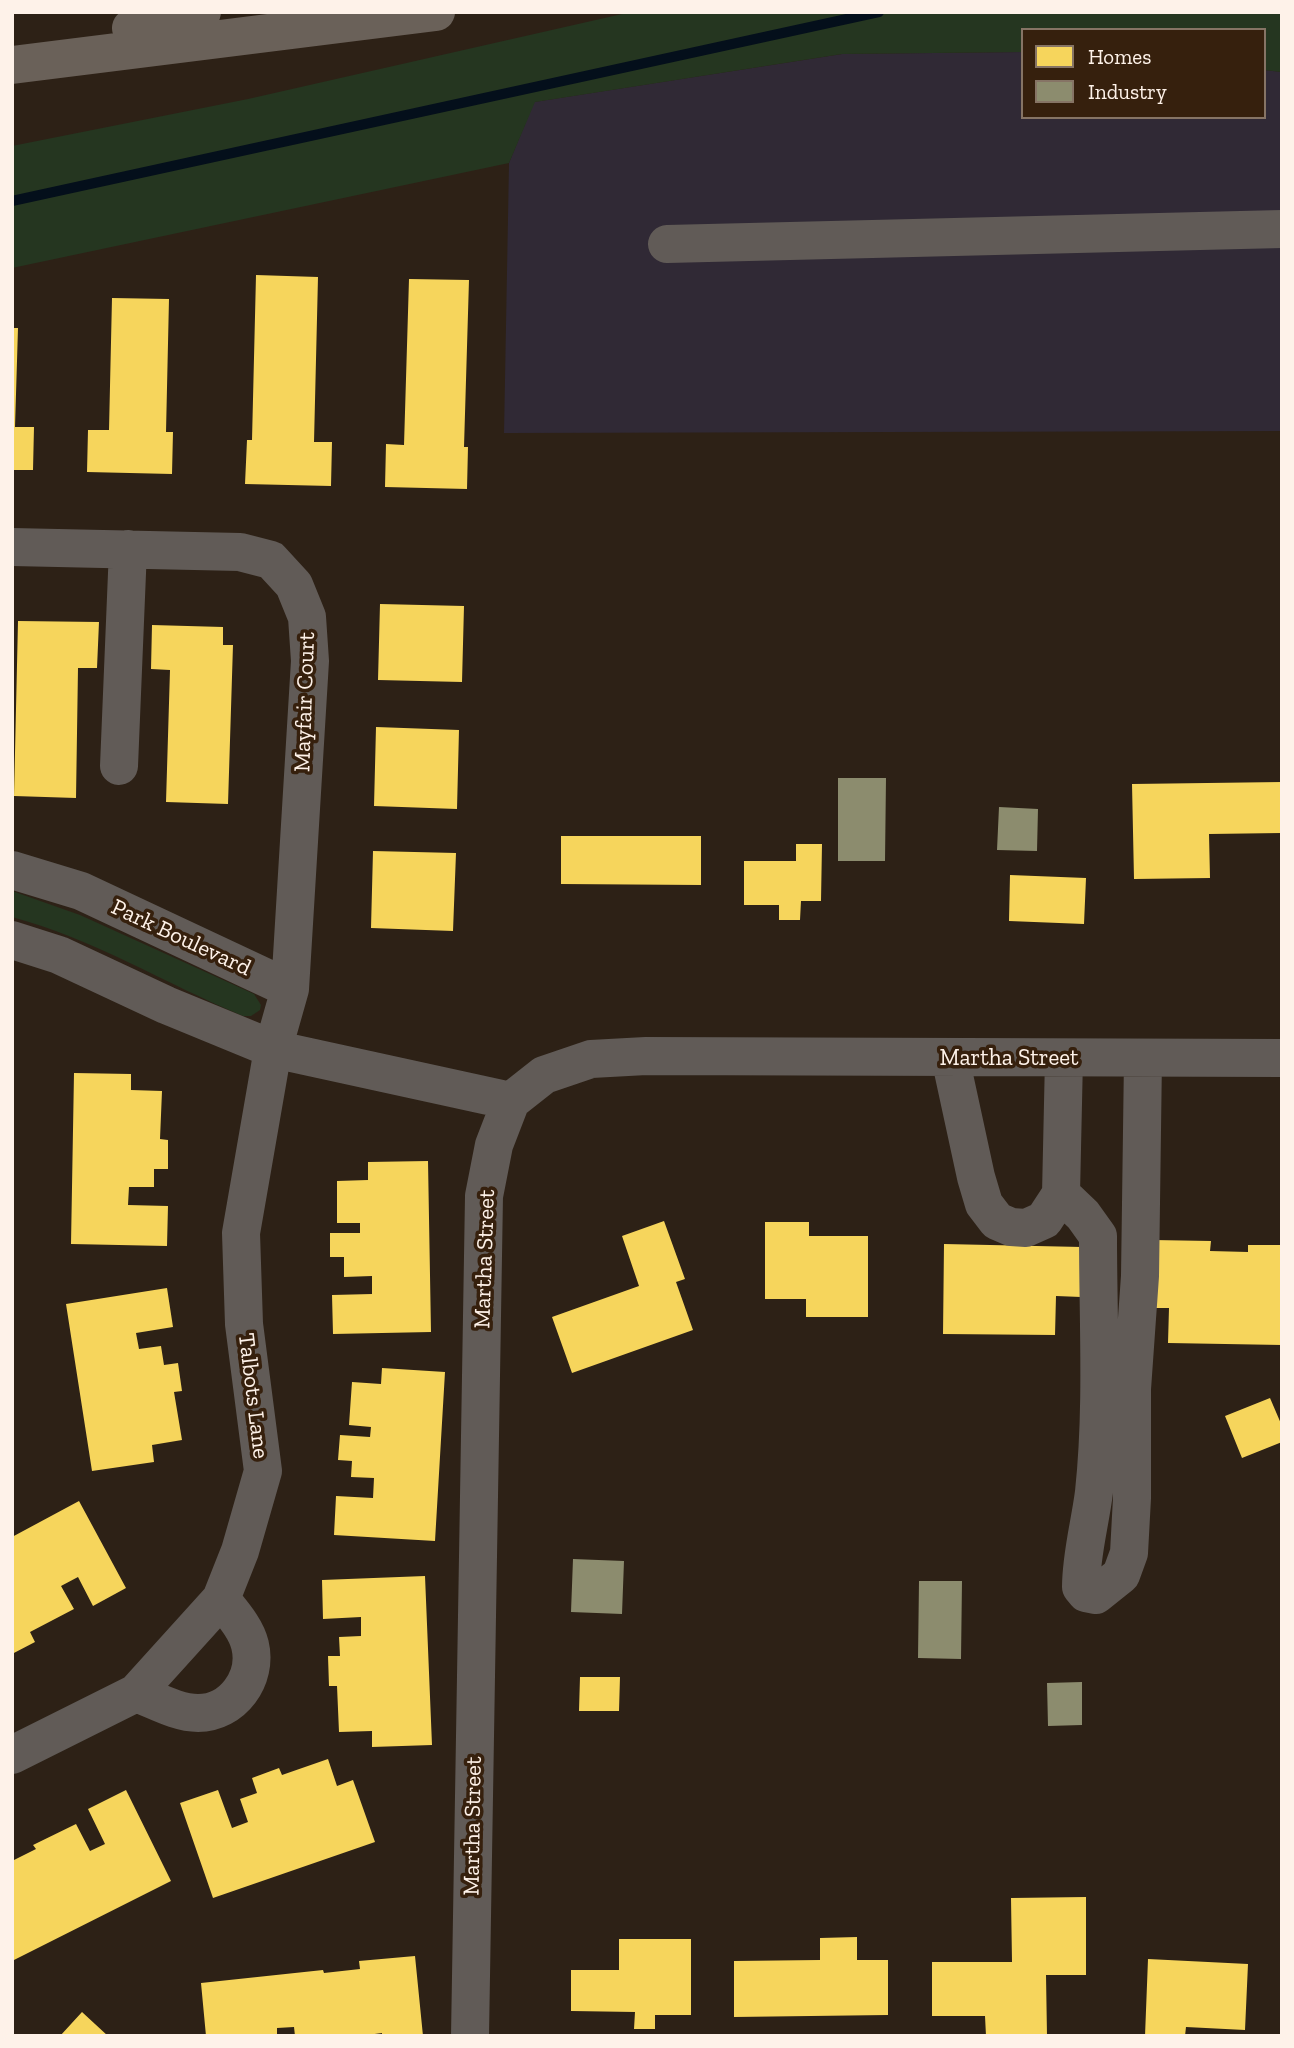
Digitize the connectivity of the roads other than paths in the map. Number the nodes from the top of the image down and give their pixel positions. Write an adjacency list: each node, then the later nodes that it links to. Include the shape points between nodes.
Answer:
1 (202, 12): 3 (highway)
2 (436, 12): 4 (highway)
3 (12, 53)
4 (12, 65)
5 (1282, 229): 6 (street)
6 (667, 244)
7 (12, 547): 8 (street, Mayfair Court)
8 (128, 549): 9 (street); 12 (street, Mayfair Court, via 240,552 271,560 294,585 307,617 310,661)
9 (120, 766)
10 (12, 870): 12 (street, Park Boulevard, via 81,891)
11 (12, 940): 13 (street)
12 (290, 989): 13 (street)
13 (273, 1049): 18 (street); 20 (street, Talbots Lane, via 242,1233 244,1324 263,1471)
14 (950, 1057): 15 (street, Martha Street); 18 (street, Martha Street, via 591,1059 544,1075); 19 (street, via 976,1177 984,1204 997,1221 1026,1228 1044,1220)
15 (1064, 1058): 16 (street, Martha Street); 19 (street)
16 (1143, 1058): 17 (street, Martha Street); 19 (street, via 1129,1553 1121,1574 1096,1595 1081,1587 1081,1571 1094,1492 1098,1236)
17 (1282, 1058)
18 (511, 1101): 23 (street, Martha Street, via 494,1145 484,1196)
19 (1061, 1194)
20 (221, 1599): 21 (street, Talbots Lane); 21 (street, via 250,1644 249,1676 241,1691 222,1707 198,1713)
21 (136, 1693): 22 (street, Talbots Lane)
22 (12, 1755)
23 (470, 2036)

